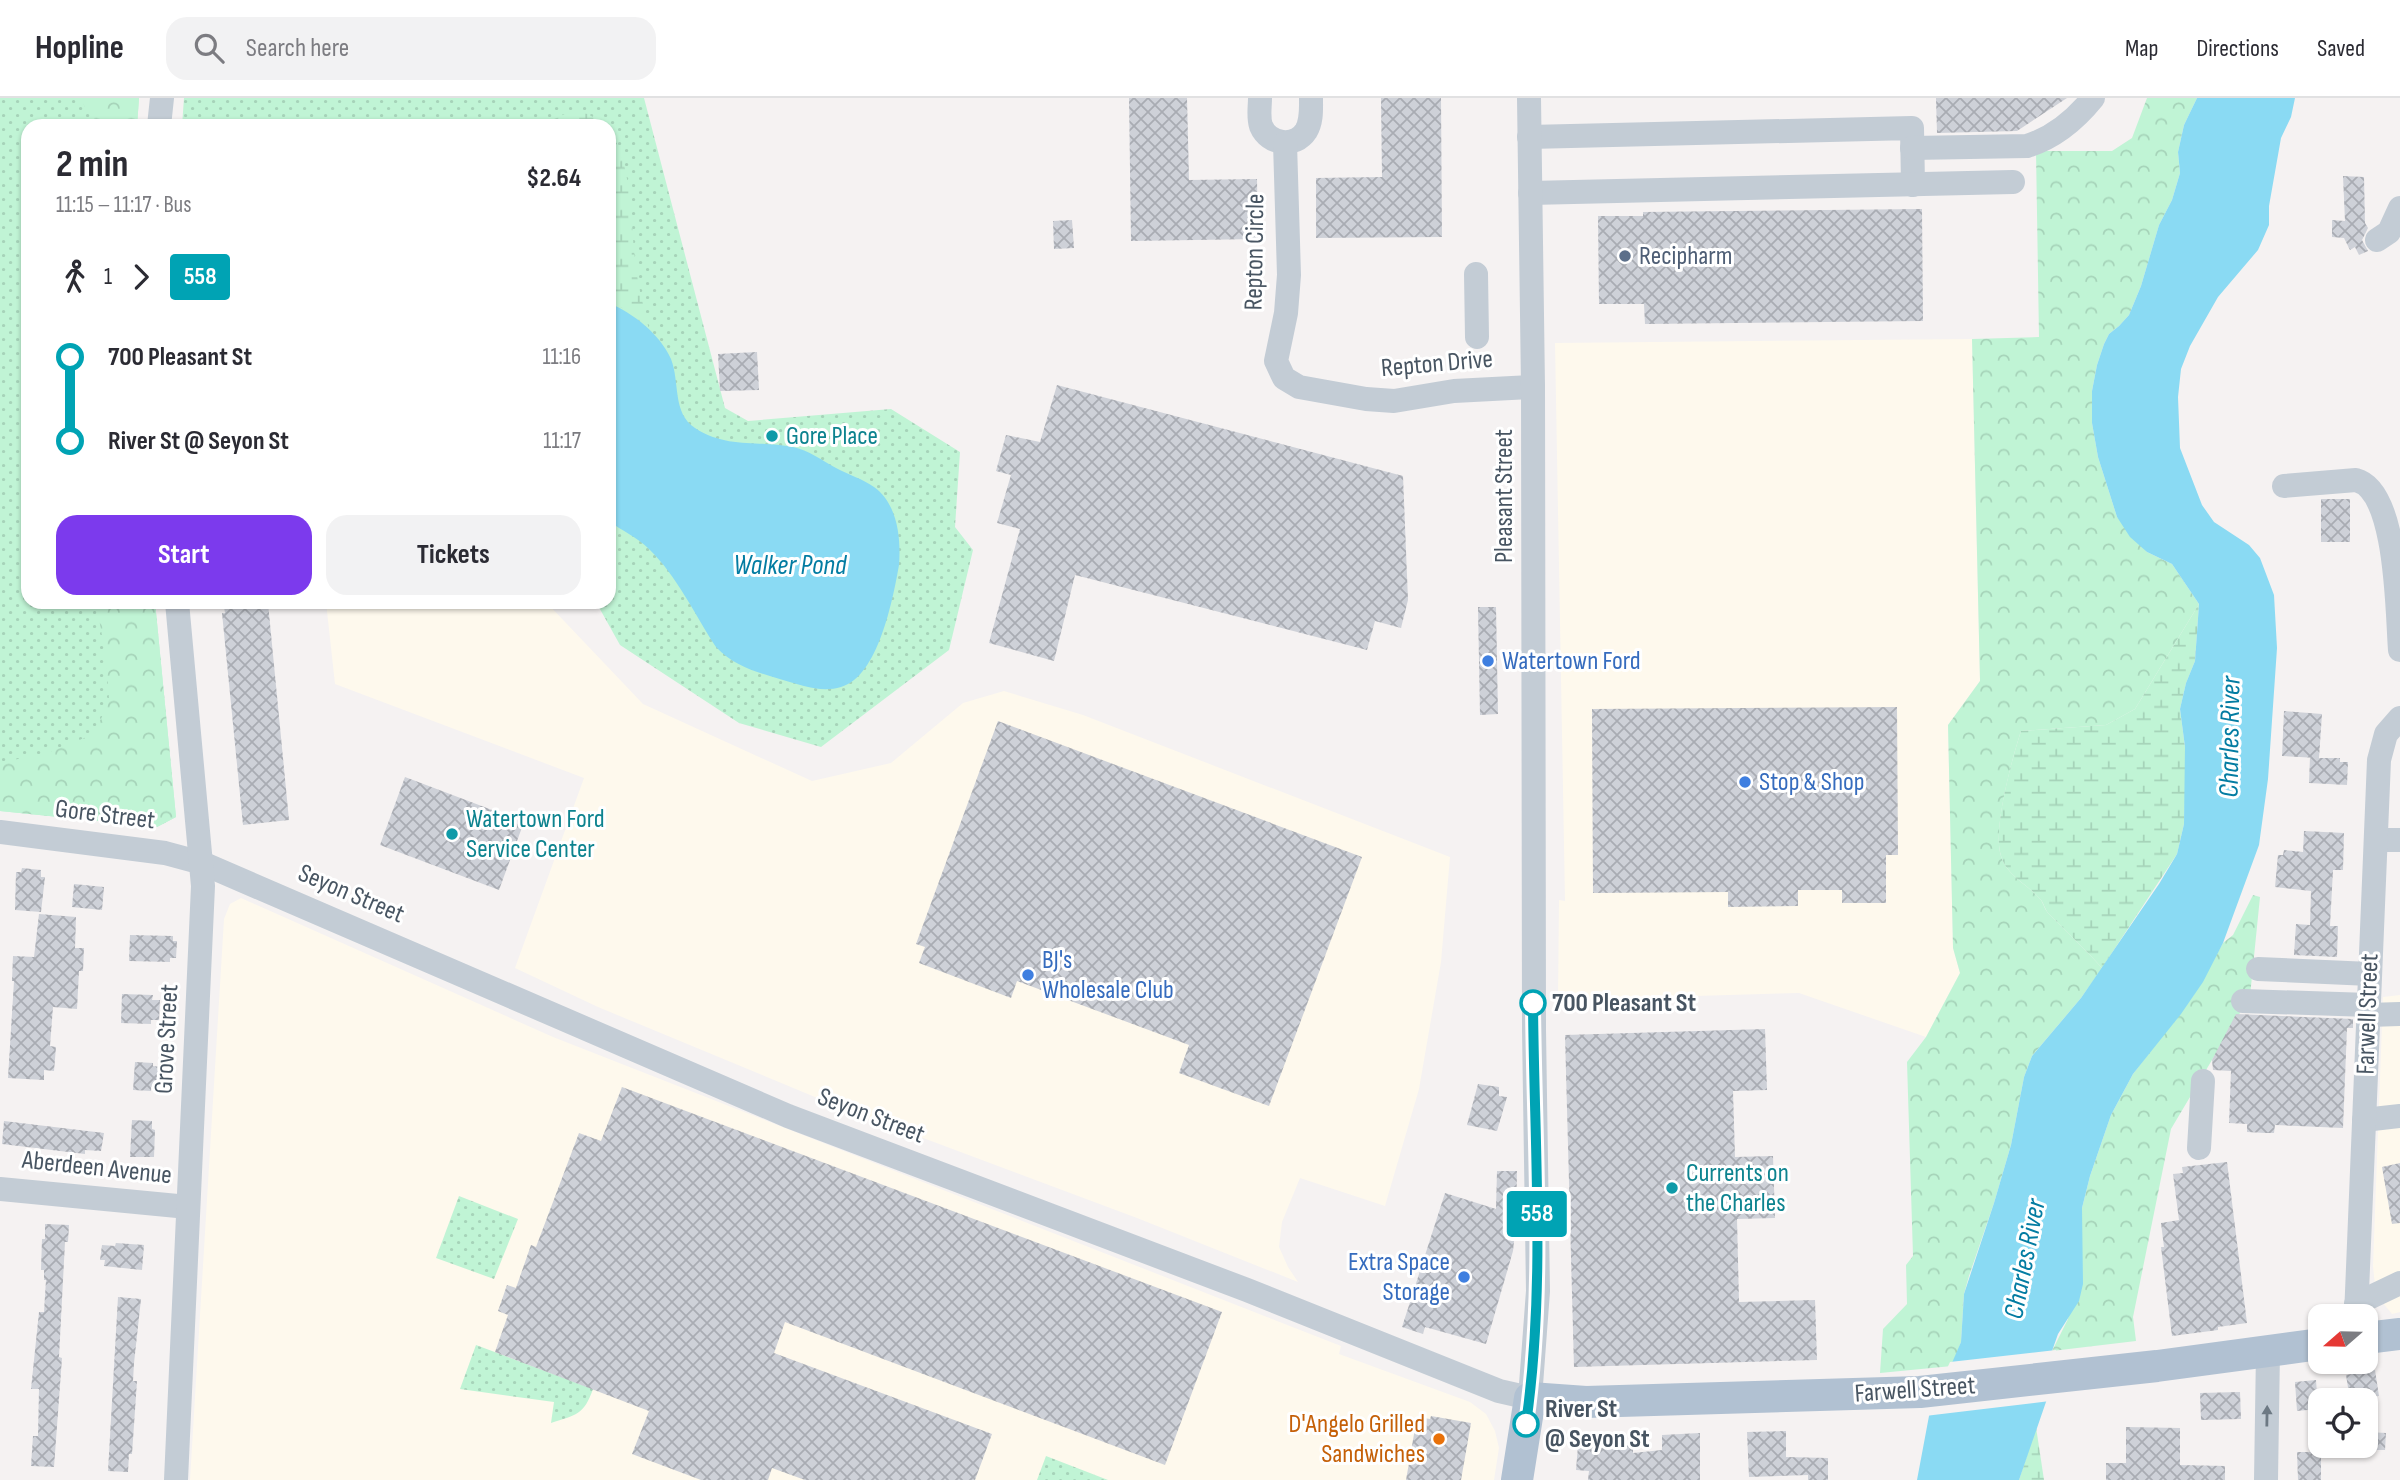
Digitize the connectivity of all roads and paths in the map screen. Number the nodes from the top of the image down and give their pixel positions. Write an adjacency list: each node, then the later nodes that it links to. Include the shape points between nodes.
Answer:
1 (162, 98): 6 (street)
2 (1259, 98): 8 (street, via 1262,127 1274,140)
3 (1311, 98): 8 (street, via 1308,128)
4 (1529, 98): 7 (street, Pleasant Street)
5 (2093, 98): 9 (street, via 2042,142 2012,147)
6 (160, 119)
7 (1530, 137): 9 (street, via 1912,128); 12 (street, Pleasant Street)
8 (1285, 143): 17 (street, Repton Circle, via 1289,275)
9 (1912, 148): 11 (street)
10 (2013, 182): 11 (street)
11 (1913, 184): 12 (street)
12 (1530, 193): 18 (street, Pleasant Street)
13 (2400, 208): 14 (street, via 2392,226)
14 (2377, 240)
15 (1476, 274): 16 (street)
16 (1477, 337)
17 (1276, 361): 18 (street, Repton Drive, via 1290,384 1380,401)
18 (1533, 387): 45 (street, Pleasant Street, via 1538,1291)
19 (2284, 486): 21 (street, via 2356,480 2373,491 2392,547)
20 (178, 609): 25 (street, Grove Street)
21 (2400, 650)
22 (2400, 718): 24 (street, Farwell Street, via 2386,734 2380,751)
23 (0, 832): 25 (street, Gore Street, via 165,853)
24 (2388, 840): 27 (street, Farwell Street)
25 (202, 863): 36 (street, Grove Street); 45 (street, Seyon Street, via 800,1121 1499,1391)
26 (2259, 969): 27 (street)
27 (2370, 974): 29 (street, Farwell Street)
28 (2243, 1001): 29 (street)
29 (2369, 1010): 30 (street); 33 (street, Farwell Street)
30 (2400, 1014)
31 (2203, 1082): 34 (street)
32 (2400, 1116): 33 (street)
33 (2364, 1120): 37 (street, Farwell Street)
34 (2199, 1148)
35 (1, 1195): 36 (street, Aberdeen Avenue)
36 (188, 1207): 46 (street, Grove Street)
37 (2357, 1278): 38 (street); 39 (street, Farwell Street)
38 (2400, 1281): 40 (street)
39 (2356, 1304)
40 (2365, 1304)
41 (2400, 1334): 42 (main road)
42 (2378, 1337)
43 (2308, 1346): 44 (main road, Farwell Street)
44 (2268, 1351): 45 (main road, Farwell Street, via 1920,1392 1575,1403); 48 (street, one-way to 44)
45 (1530, 1398): 47 (main road)
46 (176, 1480)
47 (1517, 1480)
48 (2266, 1480)

